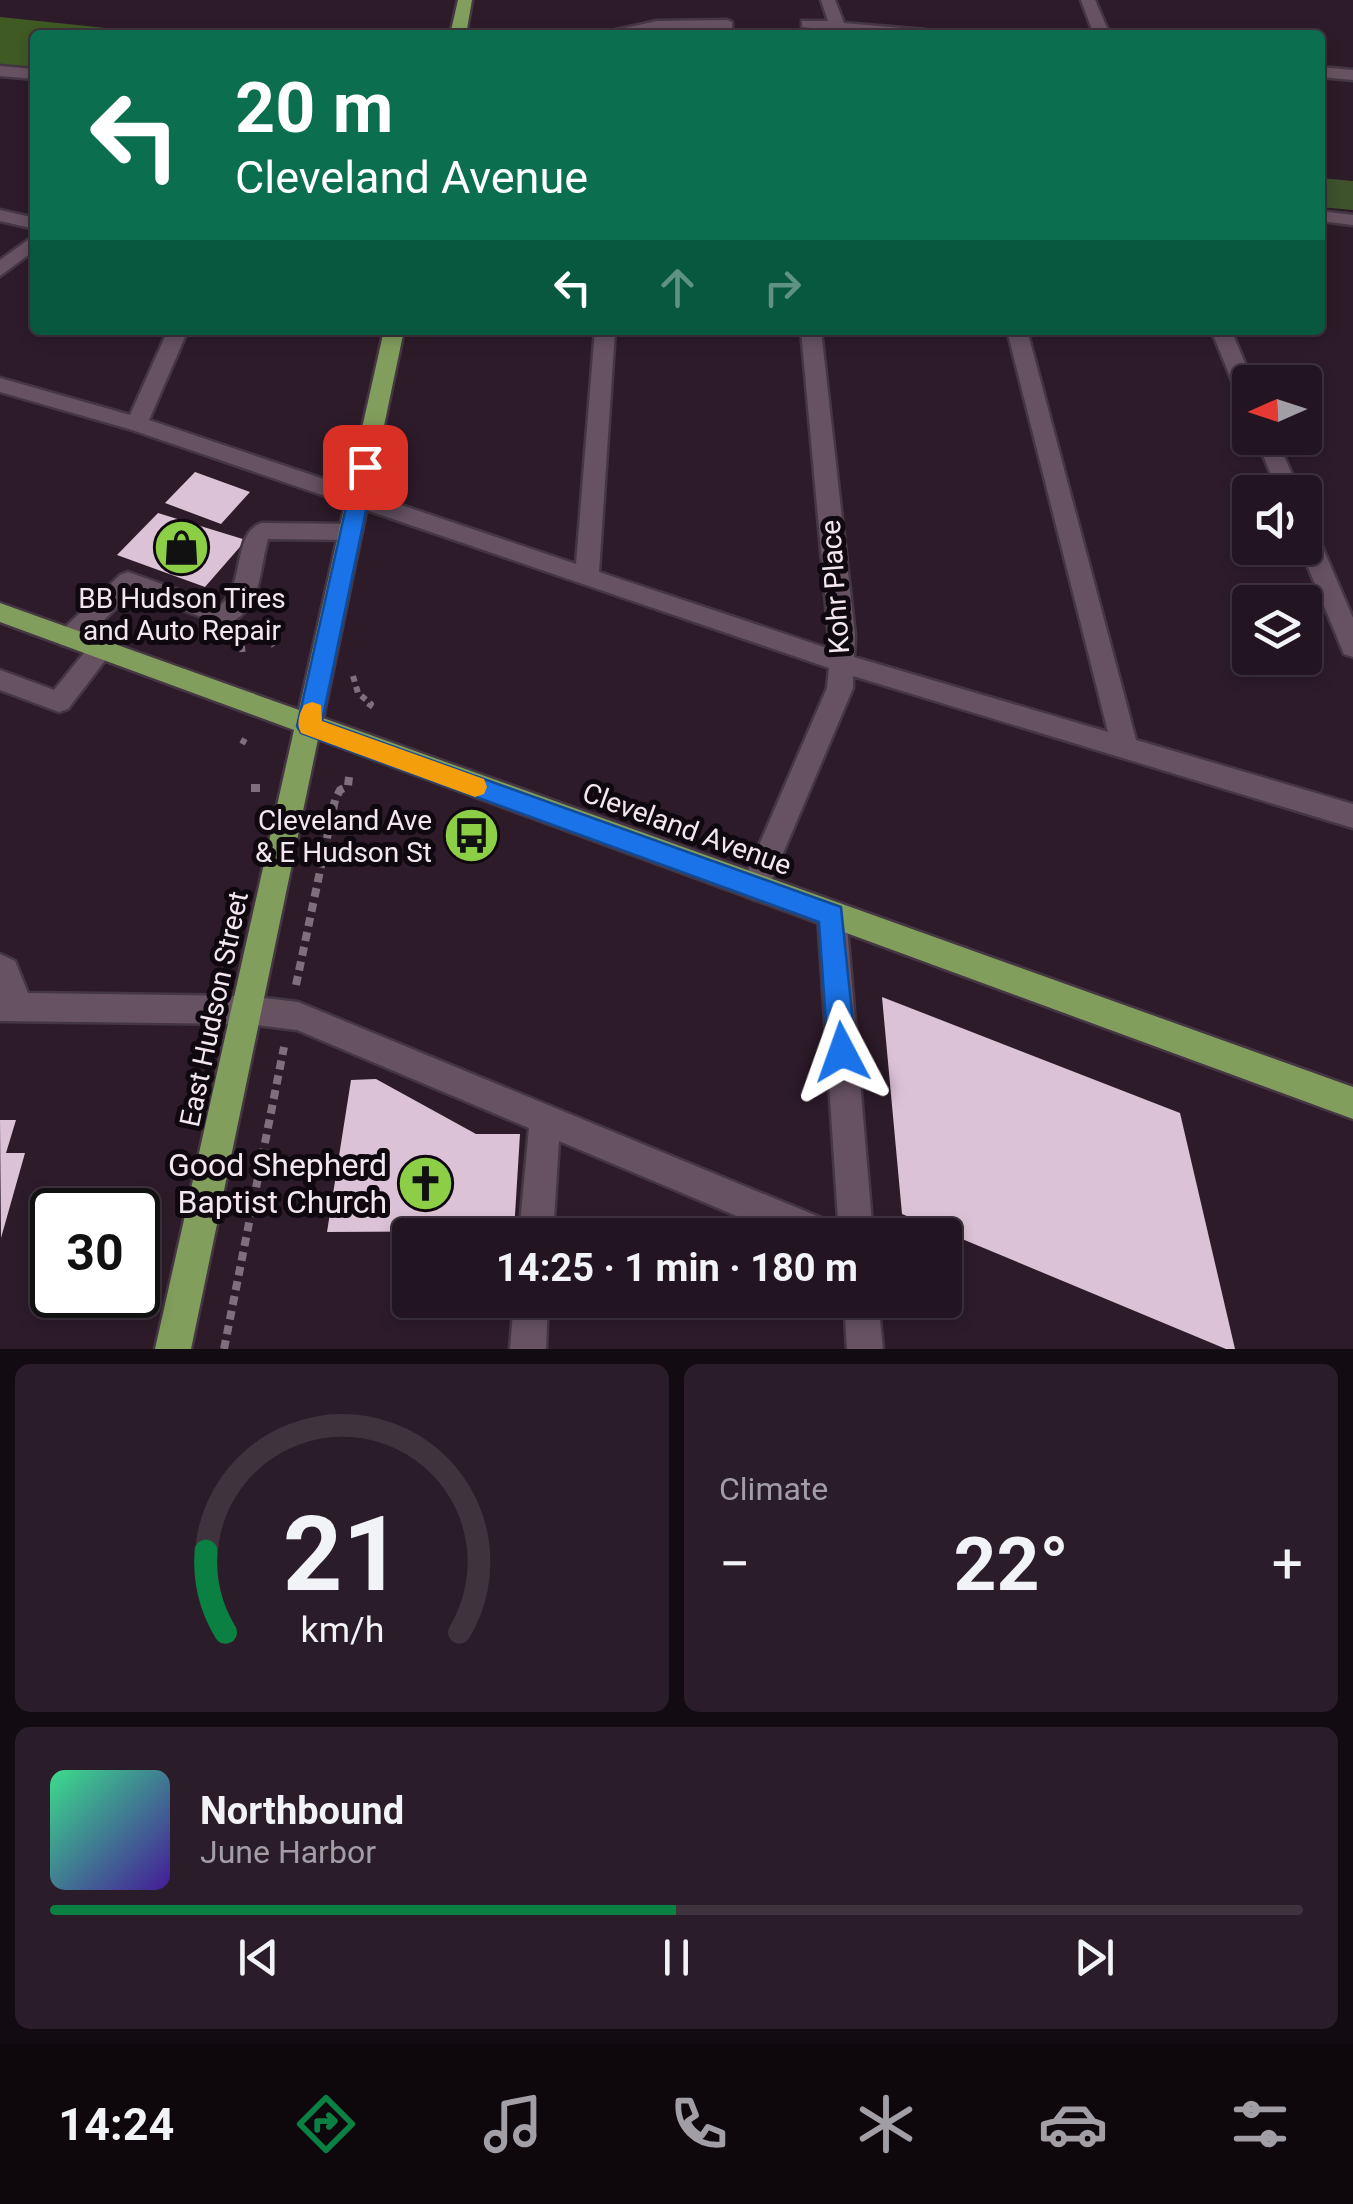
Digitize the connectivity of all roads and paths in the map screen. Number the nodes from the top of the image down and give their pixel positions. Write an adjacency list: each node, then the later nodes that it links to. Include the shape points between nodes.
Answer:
1 (465, 0): 7 (main road)
2 (828, 0): 6 (street)
3 (1088, 0): 10 (street)
4 (728, 24): 8 (street)
5 (808, 24): 6 (street)
6 (838, 26): 9 (street)
7 (459, 30)
8 (632, 30)
9 (877, 30)
10 (1100, 30)
11 (0, 71): 13 (street)
12 (1325, 72): 14 (street)
13 (30, 74)
14 (1353, 75)
15 (0, 215): 18 (street)
16 (1325, 217): 17 (street)
17 (1353, 220)
18 (30, 223)
19 (30, 245): 20 (street)
20 (0, 270)
21 (176, 335): 29 (street)
22 (393, 335): 30 (main road, East Hudson Street)
23 (604, 335): 33 (street)
24 (812, 335): 42 (street, Kohr Place)
25 (1018, 335): 45 (street)
26 (1223, 335): 27 (street)
27 (1236, 365)
28 (0, 385): 29 (street)
29 (138, 424): 30 (street)
30 (358, 501): 31 (main road, East Hudson Street); 33 (street)
31 (351, 532): 36 (street, via 262,531 255,538 248,591 224,616 128,582); 44 (main road, East Hudson Street)
32 (1319, 565): 39 (street)
33 (587, 579): 42 (street)
34 (0, 612): 36 (main road, Cleveland Avenue)
35 (267, 636): 38 (path)
36 (70, 638): 40 (main road, Cleveland Avenue)
37 (242, 646): 41 (path)
38 (274, 646)
39 (1353, 648)
40 (101, 650): 43 (street, via 58,702); 44 (main road, Cleveland Avenue)
41 (243, 657)
42 (842, 664): 45 (street); 50 (street, Kohr Place, via 840,688)
43 (0, 680)
44 (309, 726): 50 (main road, Cleveland Avenue); 54 (main road, East Hudson Street)
45 (1124, 745): 49 (street)
46 (348, 781): 55 (path, via 335,800)
47 (251, 788): 48 (path)
48 (263, 788)
49 (1353, 816)
50 (754, 888): 51 (main road, Cleveland Avenue)
51 (832, 915): 56 (main road, Cleveland Avenue); 60 (street)
52 (0, 968): 53 (street)
53 (10, 1007): 54 (street)
54 (247, 1010): 55 (street); 63 (main road, East Hudson Street)
55 (290, 1015): 57 (street); 64 (path)
56 (1353, 1104)
57 (545, 1121): 58 (street); 59 (street)
58 (537, 1218)
59 (781, 1218)
60 (855, 1218)
61 (531, 1318): 65 (street)
62 (862, 1318): 66 (street)
63 (173, 1349)
64 (224, 1349)
65 (528, 1349)
66 (864, 1349)

